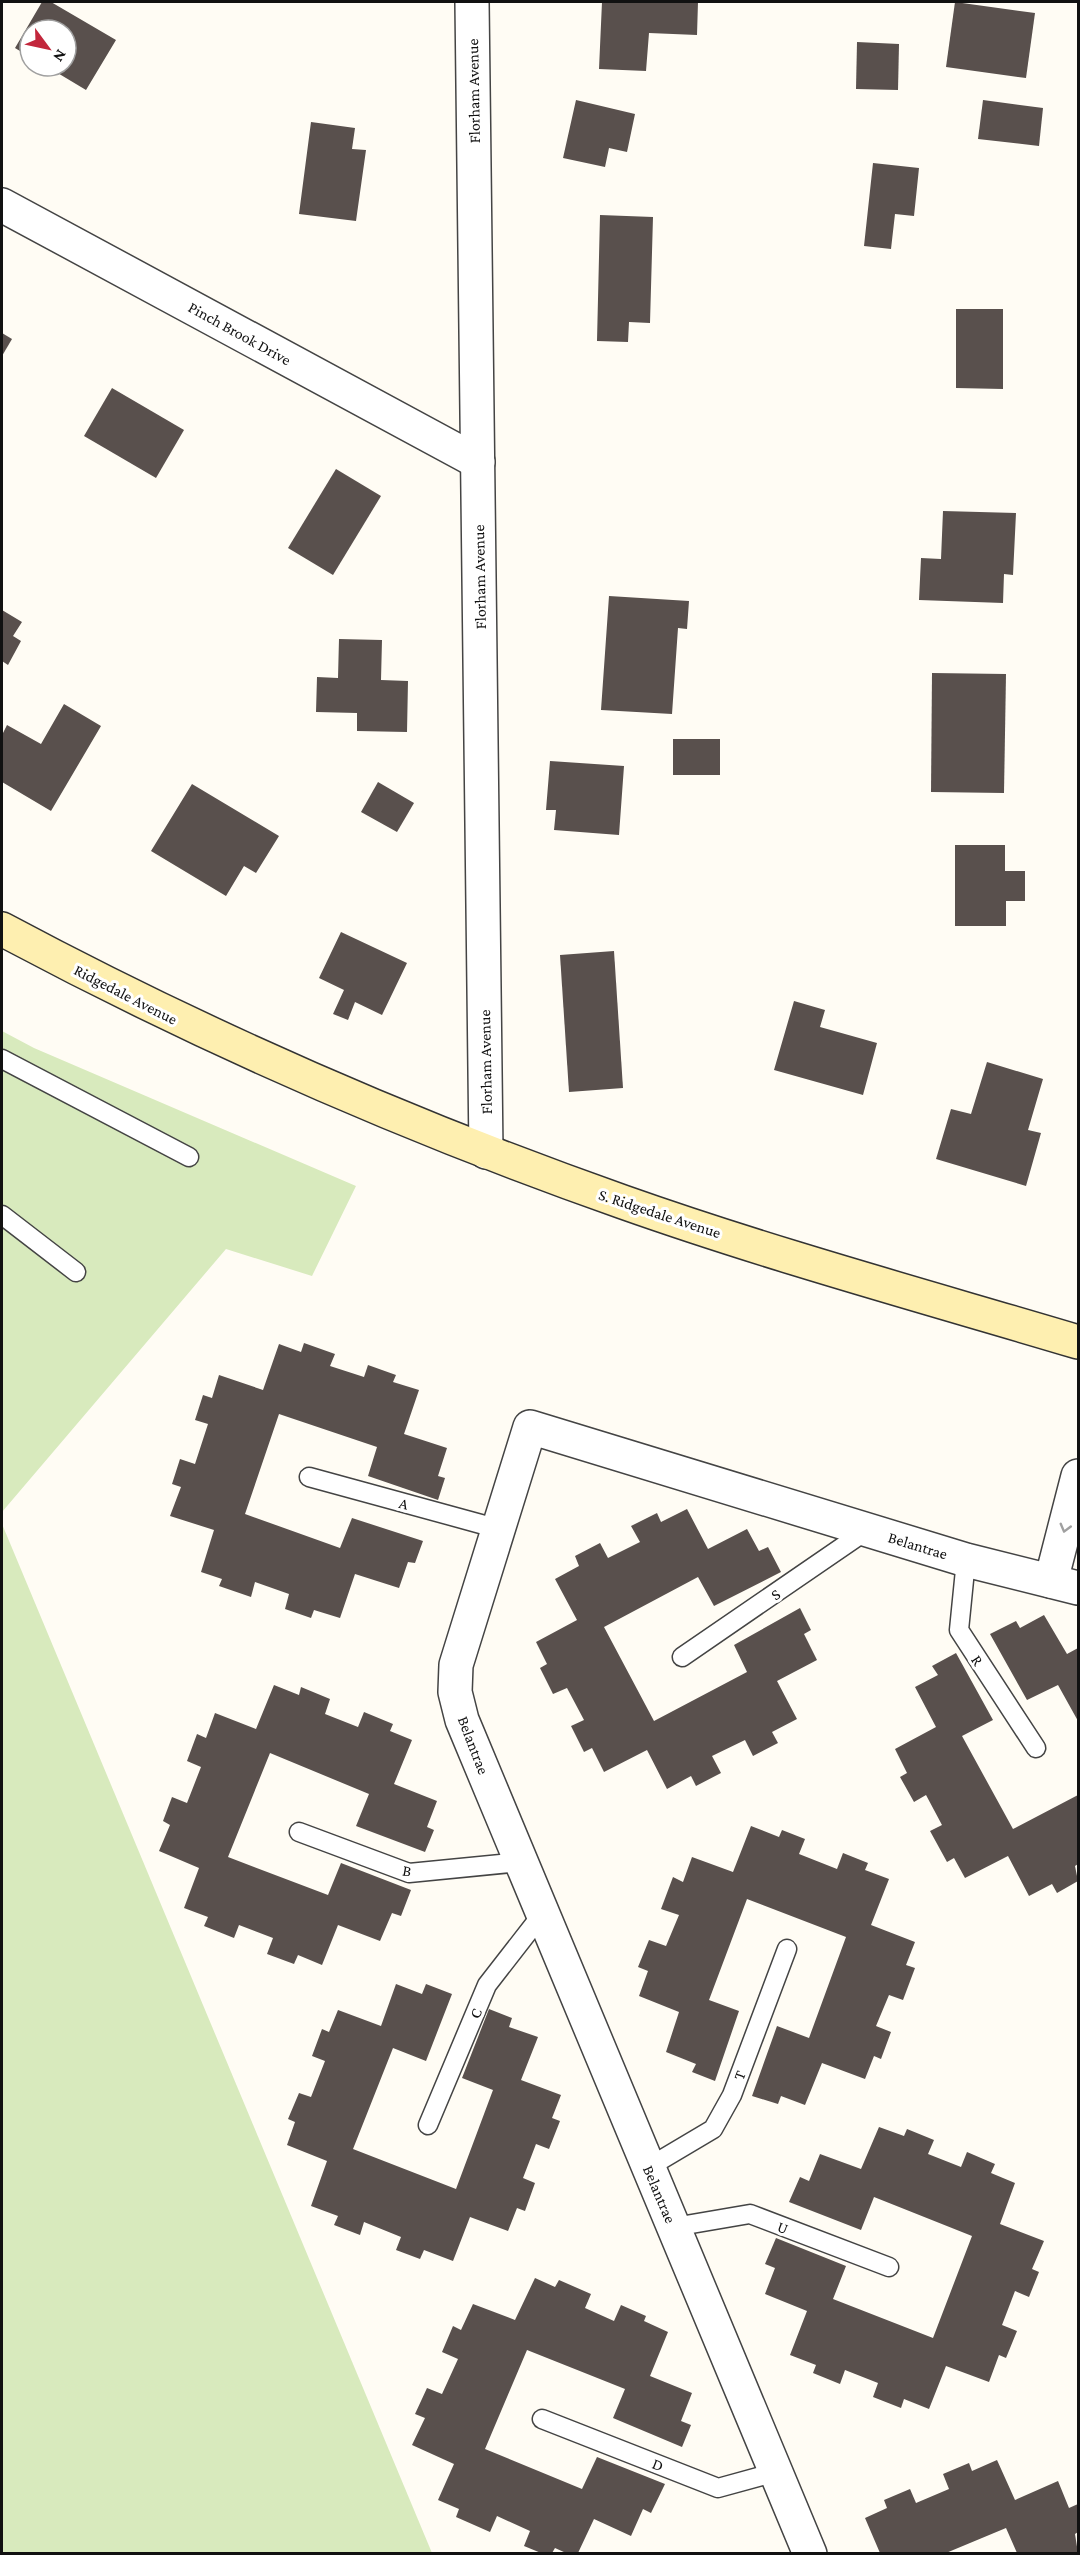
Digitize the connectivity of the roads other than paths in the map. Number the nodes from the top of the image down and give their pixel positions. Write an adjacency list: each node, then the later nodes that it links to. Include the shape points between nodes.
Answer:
1 (472, 2): 3 (street, Florham Avenue)
2 (2, 205): 3 (street, Pinch Brook Drive)
3 (478, 462): 7 (street, Florham Avenue)
4 (2, 929): 5 (main road, Ridgedale Avenue)
5 (253, 1054): 7 (main road, S. Ridgedale Avenue, via 326,1088)
6 (2, 1059): 8 (lane)
7 (486, 1152): 11 (main road, S. Ridgedale Avenue, via 625,1203)
8 (189, 1157)
9 (2, 1215): 10 (lane)
10 (76, 1272)
11 (1078, 1342)
12 (1078, 1476): 17 (street, Belantrae, one-way to 17)
13 (309, 1477): 14 (lane, A)
14 (499, 1528): 15 (street, Belantrae, via 530,1427); 21 (street, Belantrae, via 456,1665 455,1692 462,1720)
15 (867, 1530): 16 (street, Belantrae); 18 (lane, S)
16 (966, 1560): 17 (street, Belantrae); 19 (lane, R, via 959,1630)
17 (1065, 1584)
18 (682, 1657)
19 (1036, 1748)
20 (299, 1832): 21 (lane, B, via 409,1873)
21 (521, 1862): 22 (street, Belantrae)
22 (543, 1912): 24 (lane, C, via 487,1985); 25 (street, Belantrae)
23 (787, 1949): 25 (lane, T, via 732,2095 713,2129)
24 (428, 2125)
25 (649, 2167): 26 (street, Belantrae)
26 (674, 2227): 27 (lane, U, via 750,2214); 29 (street, Belantrae)
27 (889, 2267)
28 (542, 2419): 29 (lane, D, via 718,2488)
29 (776, 2472): 30 (street, Belantrae)
30 (801, 2550)

